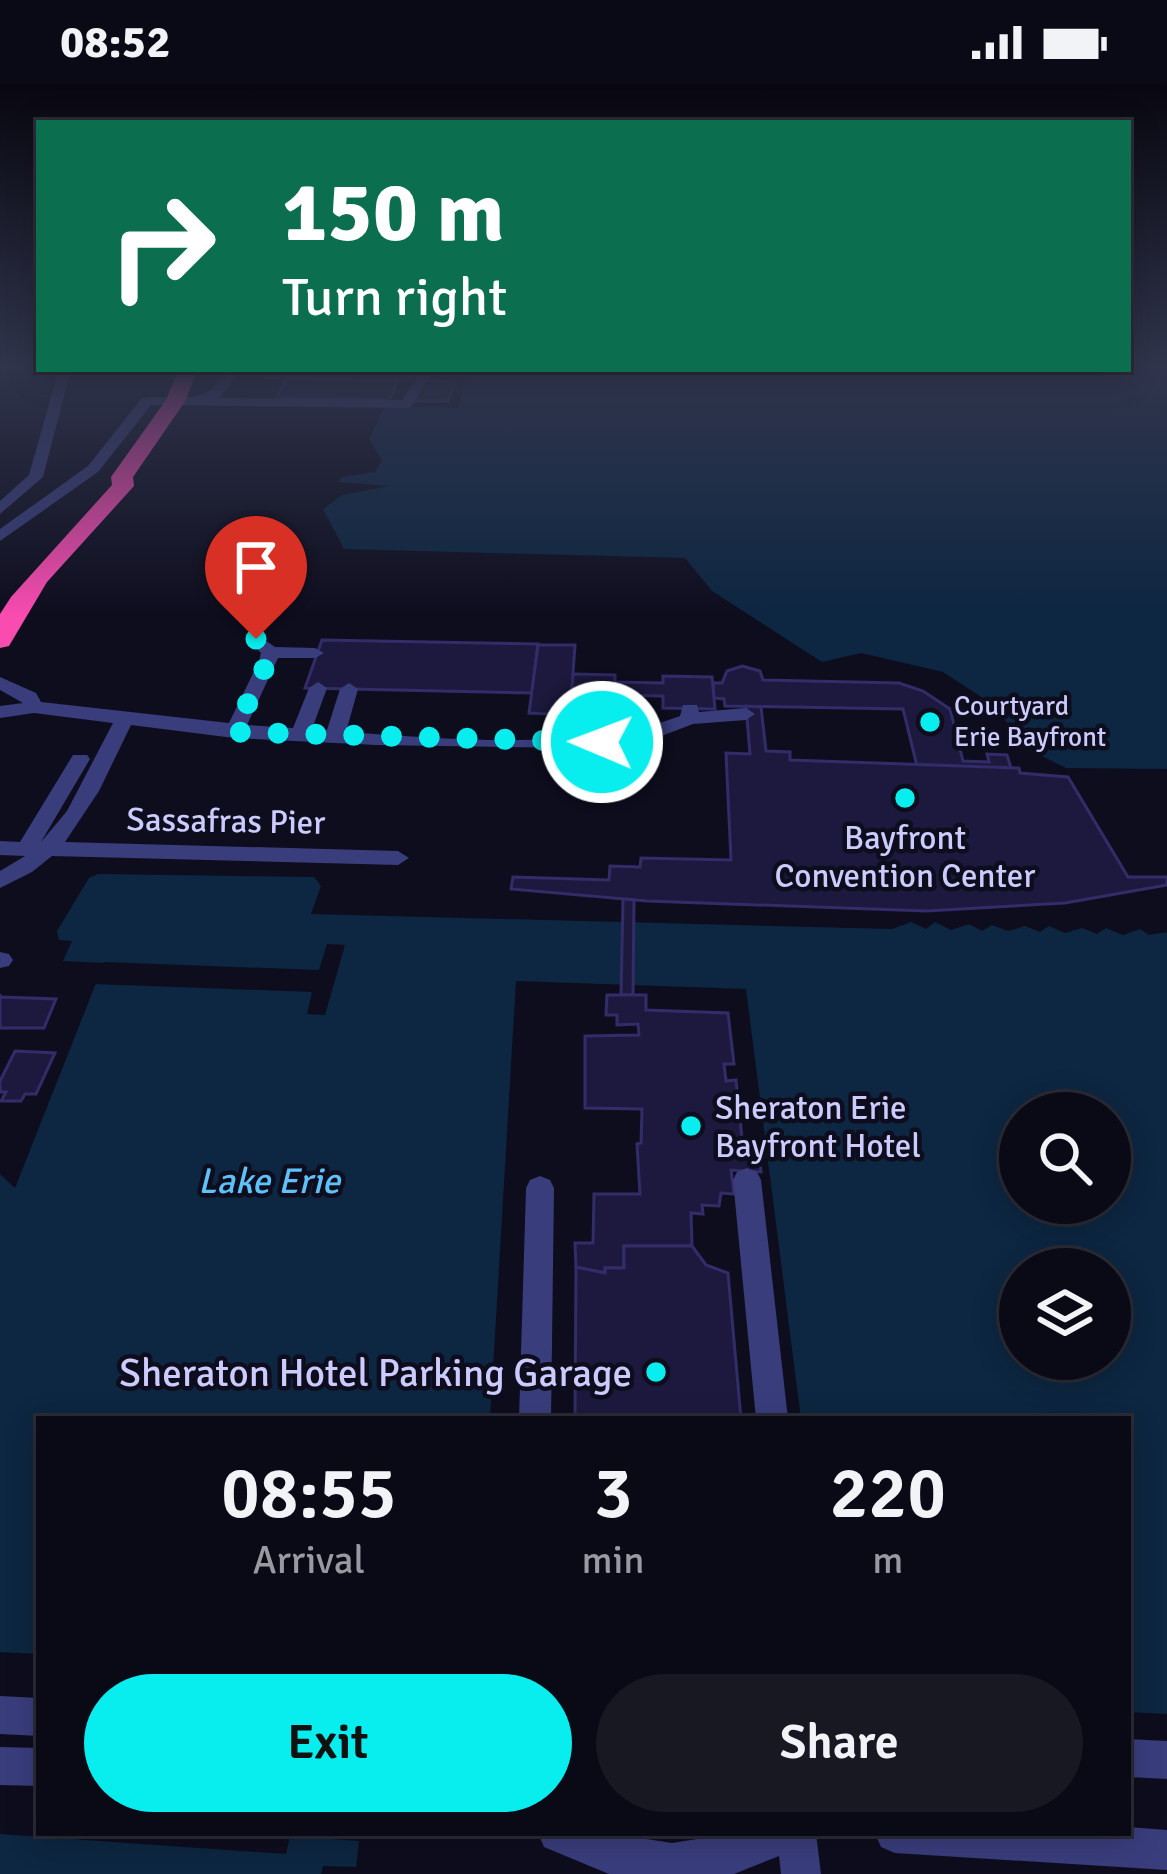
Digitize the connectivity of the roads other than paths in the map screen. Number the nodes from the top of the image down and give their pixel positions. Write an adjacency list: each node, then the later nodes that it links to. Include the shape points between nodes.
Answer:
1 (42, 449): 6 (street)
2 (110, 449): 8 (street)
3 (142, 449): 4 (highway)
4 (122, 477): 9 (highway, via 35,556); 10 (highway, via 123,486 36,579)
5 (0, 480): 6 (street)
6 (33, 481): 7 (street)
7 (0, 509)
8 (0, 536)
9 (0, 600)
10 (0, 640)
11 (315, 653): 19 (street, via 263,646)
12 (0, 683): 15 (street)
13 (318, 688): 20 (street)
14 (349, 689): 21 (street)
15 (34, 707): 16 (street); 17 (street)
16 (0, 712)
17 (124, 720): 19 (street); 24 (street)
18 (747, 720): 21 (street, via 690,714 673,730 602,742)
19 (234, 732): 20 (street)
20 (300, 735): 21 (street)
21 (334, 736)
22 (80, 759): 23 (street, via 26,849)
23 (0, 848)
24 (52, 849): 25 (street, Sassafras Pier); 26 (street)
25 (398, 858)
26 (0, 881)
27 (747, 1180): 30 (street)
28 (539, 1188): 29 (street)
29 (535, 1416)
30 (772, 1416)
31 (0, 1715): 32 (street)
32 (36, 1717)
33 (1131, 1758): 34 (street)
34 (1167, 1760)
35 (0, 1766): 36 (street)
36 (36, 1768)
37 (565, 1836): 38 (street, via 670,1867 724,1861)
38 (778, 1836)
39 (796, 1836): 42 (street)
40 (943, 1836): 41 (street)
41 (1167, 1850)
42 (801, 1874)

